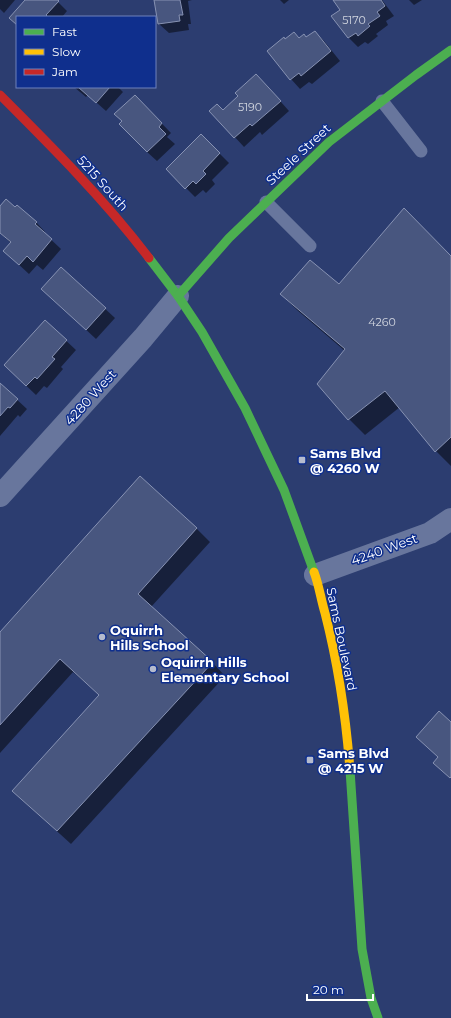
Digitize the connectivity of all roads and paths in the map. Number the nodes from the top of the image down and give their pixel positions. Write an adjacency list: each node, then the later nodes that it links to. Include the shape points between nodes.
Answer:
1 (451, 50): 2 (street, Steele Street)
2 (382, 101): 4 (lane); 5 (street, Steele Street, via 329,142)
3 (3, 104): 7 (street, 5215 South, via 70,165 128,230)
4 (421, 151)
5 (266, 202): 6 (lane); 7 (street, Steele Street, via 229,238)
6 (310, 246)
7 (178, 296): 8 (street, 4280 West, via 138,344); 10 (street, Sams Boulevard, via 202,332 245,408 284,490)
8 (0, 496)
9 (451, 519): 10 (street, 4240 West, via 430,532)
10 (315, 575): 11 (street, Sams Boulevard, via 340,685 348,744 362,949 371,998)
11 (378, 1018)

